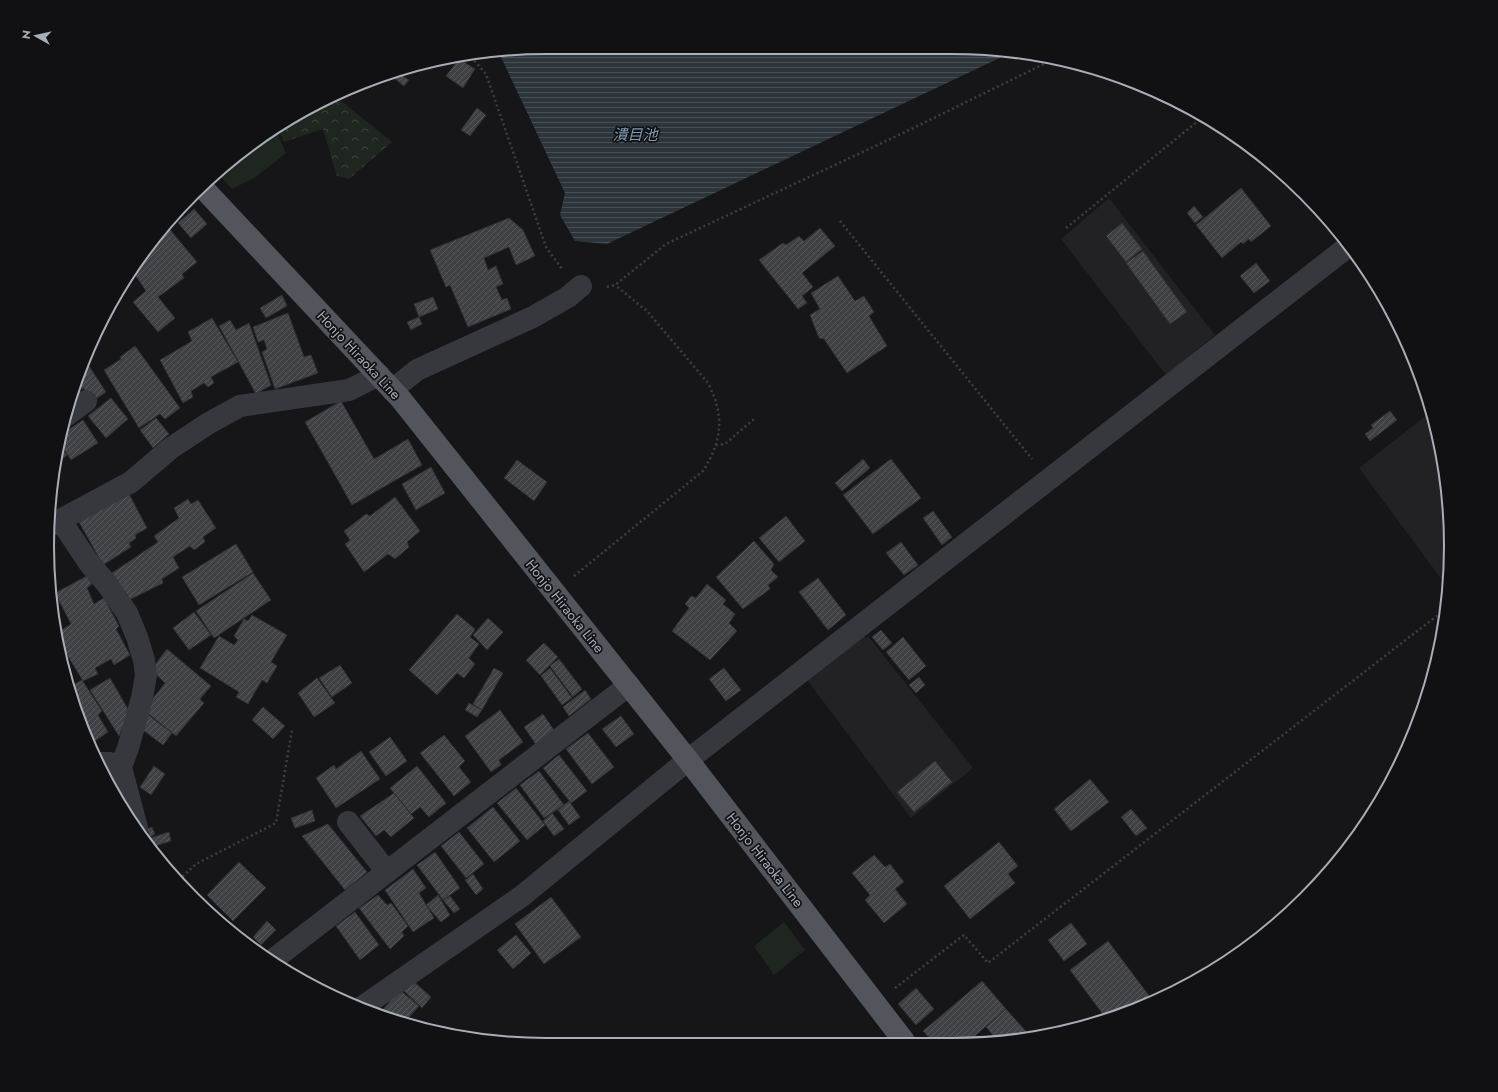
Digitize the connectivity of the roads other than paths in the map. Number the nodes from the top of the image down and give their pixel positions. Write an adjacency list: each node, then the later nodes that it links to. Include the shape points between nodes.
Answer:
1 (206, 191): 4 (main road, Honjo Hiraoka Line)
2 (1344, 249): 9 (street)
3 (581, 286): 4 (street, via 568,297 533,317)
4 (386, 382): 7 (street, via 240,406 209,422 171,448 131,482); 8 (main road, Honjo Hiraoka Line)
5 (86, 401): 6 (street)
6 (74, 410)
7 (56, 523): 10 (street, via 107,584 127,613 138,637 144,660 146,675 142,698 128,748)
8 (629, 686): 9 (main road, Honjo Hiraoka Line); 13 (street)
9 (688, 760): 15 (street, via 522,896); 16 (main road, Honjo Hiraoka Line)
10 (110, 765): 11 (street)
11 (125, 800)
12 (348, 822): 13 (street)
13 (387, 872): 14 (street)
14 (276, 957)
15 (366, 1004)
16 (902, 1038)

